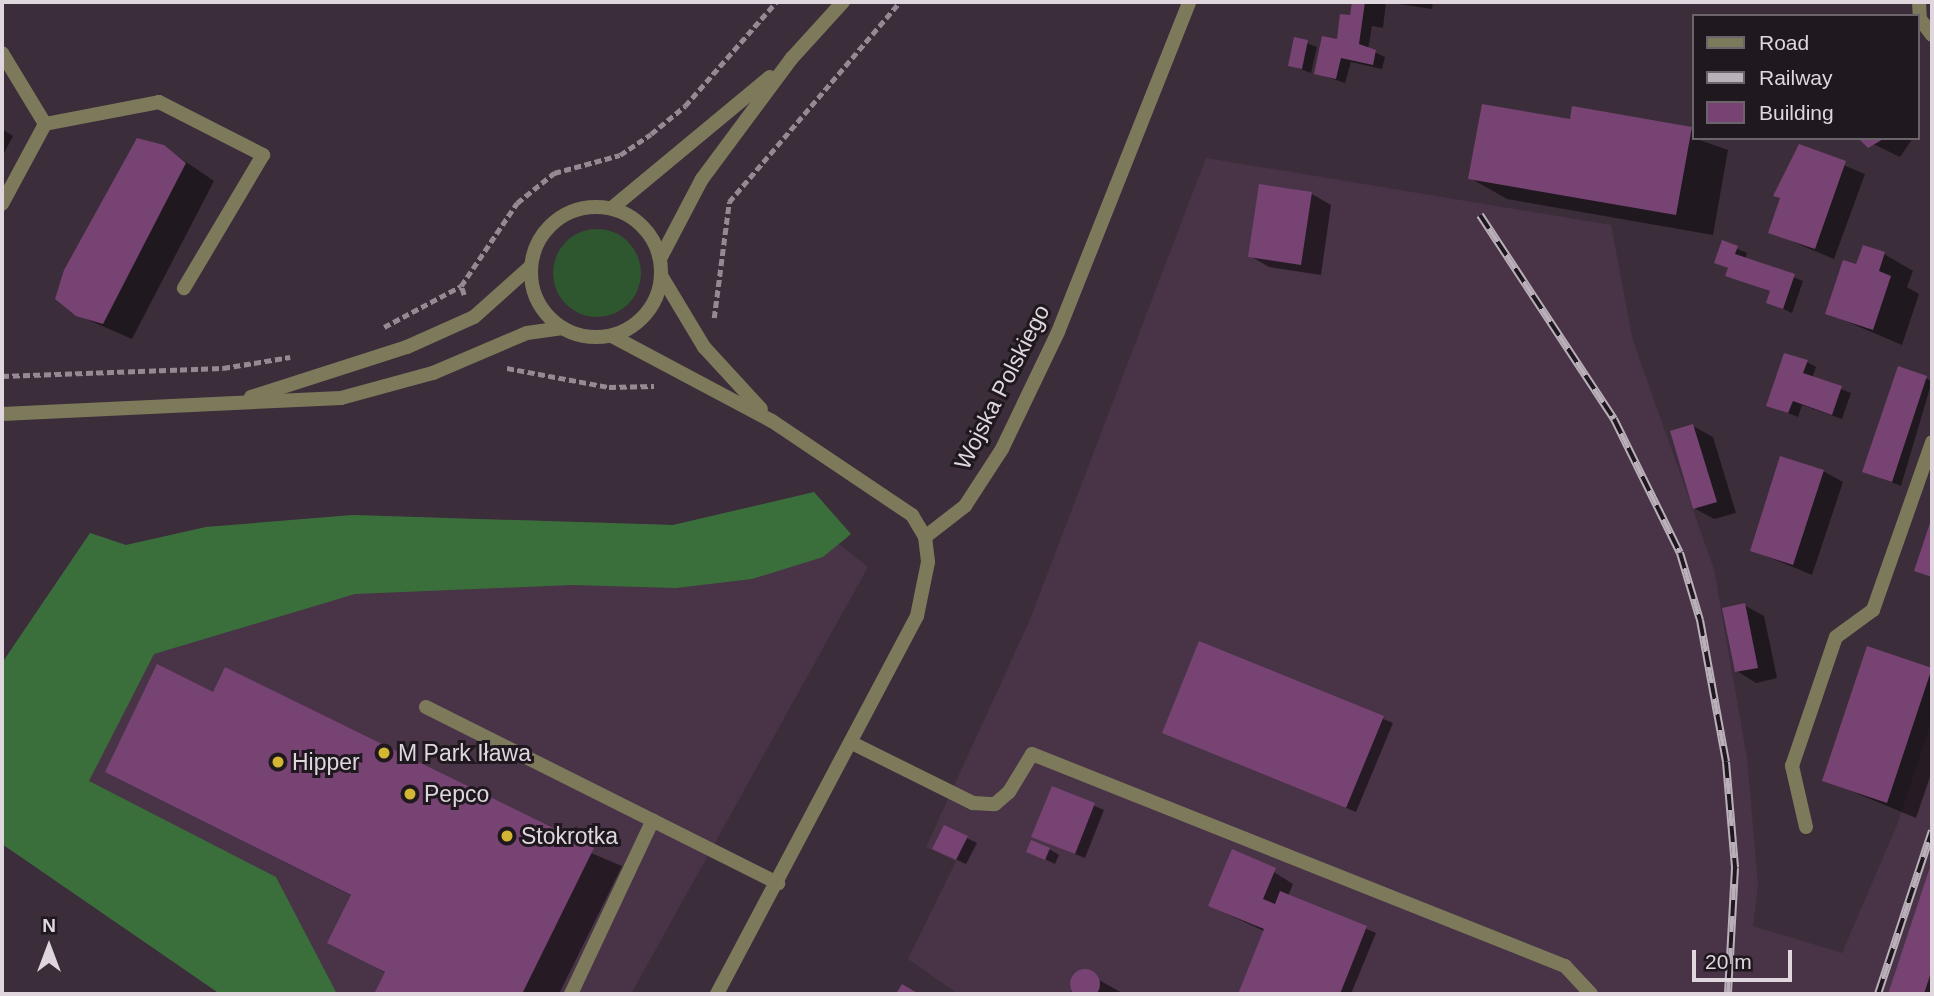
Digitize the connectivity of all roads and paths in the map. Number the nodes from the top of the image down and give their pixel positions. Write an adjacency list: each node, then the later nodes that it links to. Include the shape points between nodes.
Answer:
1 (776, 2): 15 (path, via 685,106 651,134 620,155 554,173 517,203)
2 (843, 2): 8 (street)
3 (900, 2): 22 (path, via 729,202 712,333)
4 (1189, 2): 30 (street, Wojska Polskiego, via 1058,332 1002,449 965,506)
5 (1920, 19): 6 (street)
6 (1932, 35)
7 (2, 53): 9 (street)
8 (792, 58): 11 (street); 12 (street, via 702,178)
9 (45, 124): 10 (street); 16 (street, via 159,102 263,155)
10 (2, 204)
11 (612, 208): 12 (street, via 644,226); 13 (street, via 594,206 558,218 535,248)
12 (661, 257): 14 (street)
13 (531, 266): 17 (street); 18 (street, via 538,302)
14 (662, 277): 20 (street, via 647,315); 22 (street)
15 (461, 286): 17 (path); 19 (path)
16 (184, 288)
17 (474, 317): 26 (street, via 407,347)
18 (563, 328): 20 (street); 21 (street)
19 (378, 330)
20 (612, 336): 24 (street)
21 (492, 345): 24 (path, via 506,368 608,387 663,386); 26 (street, via 433,373 341,398)
22 (704, 347): 28 (street)
23 (294, 357): 25 (path, via 223,368)
24 (681, 369): 28 (street)
25 (2, 376)
26 (235, 402): 27 (street)
27 (2, 414)
28 (772, 421): 30 (street, via 912,515)
29 (1932, 442): 34 (street, via 1873,610 1836,637 1792,766)
30 (925, 537): 32 (street, via 928,562 917,616)
31 (426, 707): 33 (street)
32 (854, 744): 35 (street); 38 (street, via 973,803 1002,798 1032,754 1564,966)
33 (653, 820): 35 (street); 36 (street)
34 (1806, 827)
35 (778, 883): 37 (street)
36 (571, 994)
37 (717, 994)
38 (1591, 994)

